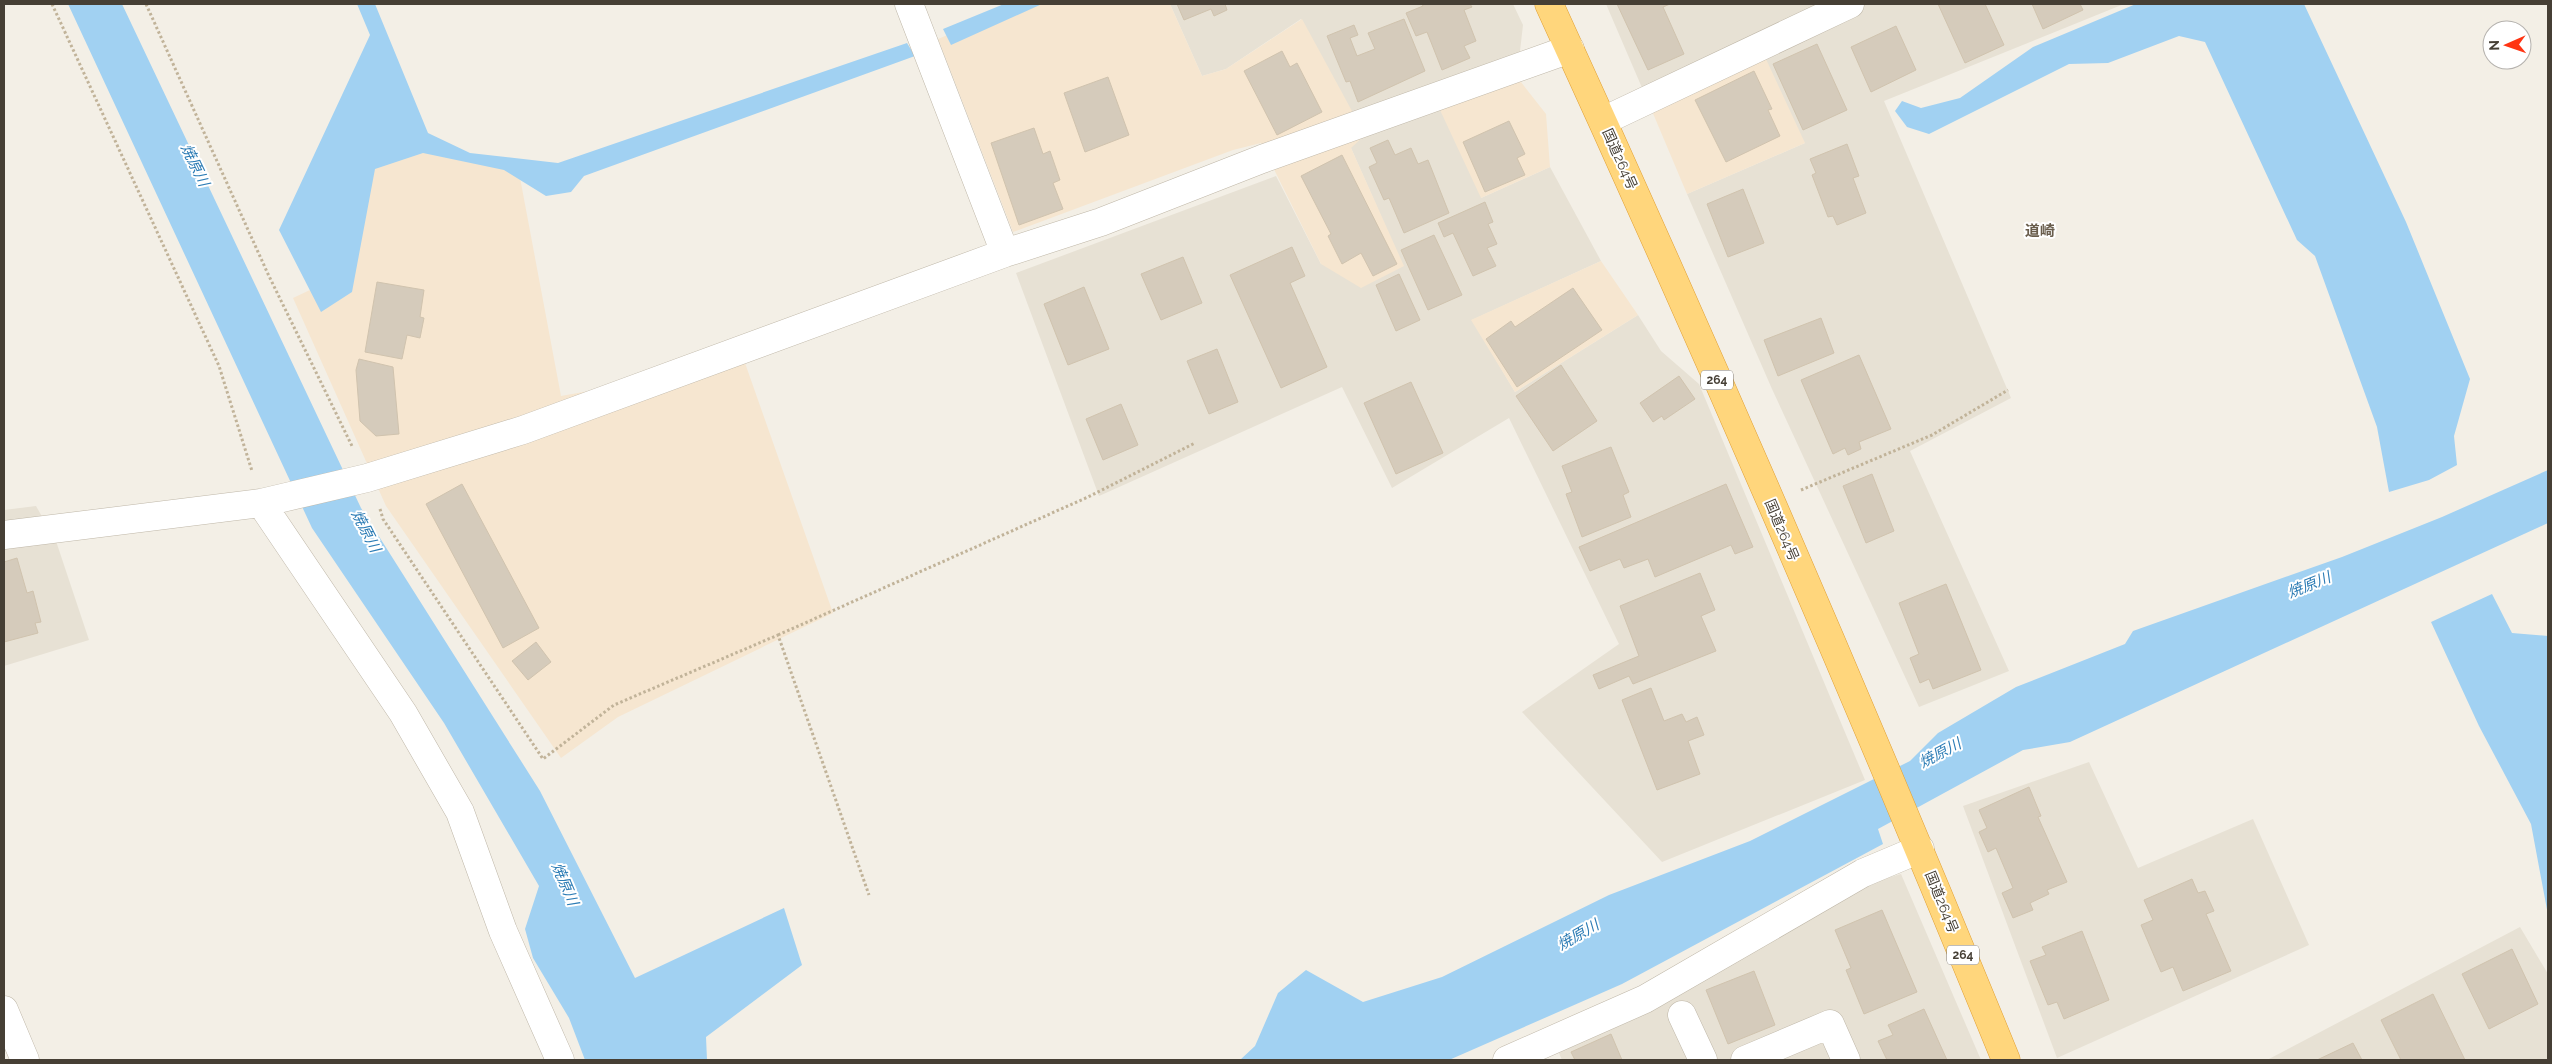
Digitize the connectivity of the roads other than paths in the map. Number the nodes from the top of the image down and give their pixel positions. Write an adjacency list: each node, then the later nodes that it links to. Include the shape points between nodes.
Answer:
1 (909, 4): 6 (street)
2 (1549, 4): 4 (highway, 国道264号 / 264)
3 (1850, 4): 5 (street)
4 (1570, 49): 5 (highway, 国道264号 / 264); 6 (street, via 1262,159 1101,222)
5 (1603, 121): 9 (highway, 国道264号 / 264)
6 (1005, 253): 7 (street, via 523,430 367,478)
7 (262, 503): 8 (street); 13 (street, via 403,712 460,812 503,930)
8 (4, 535)
9 (1920, 850): 14 (street, via 1863,872 1645,998); 18 (highway, 国道264号 / 264)
10 (4, 1010): 12 (street)
11 (1682, 1015): 15 (street)
12 (24, 1060)
13 (560, 1060)
14 (1507, 1060)
15 (1703, 1060)
16 (1745, 1060): 17 (street, via 1830,1024)
17 (1846, 1060)
18 (2006, 1060)

